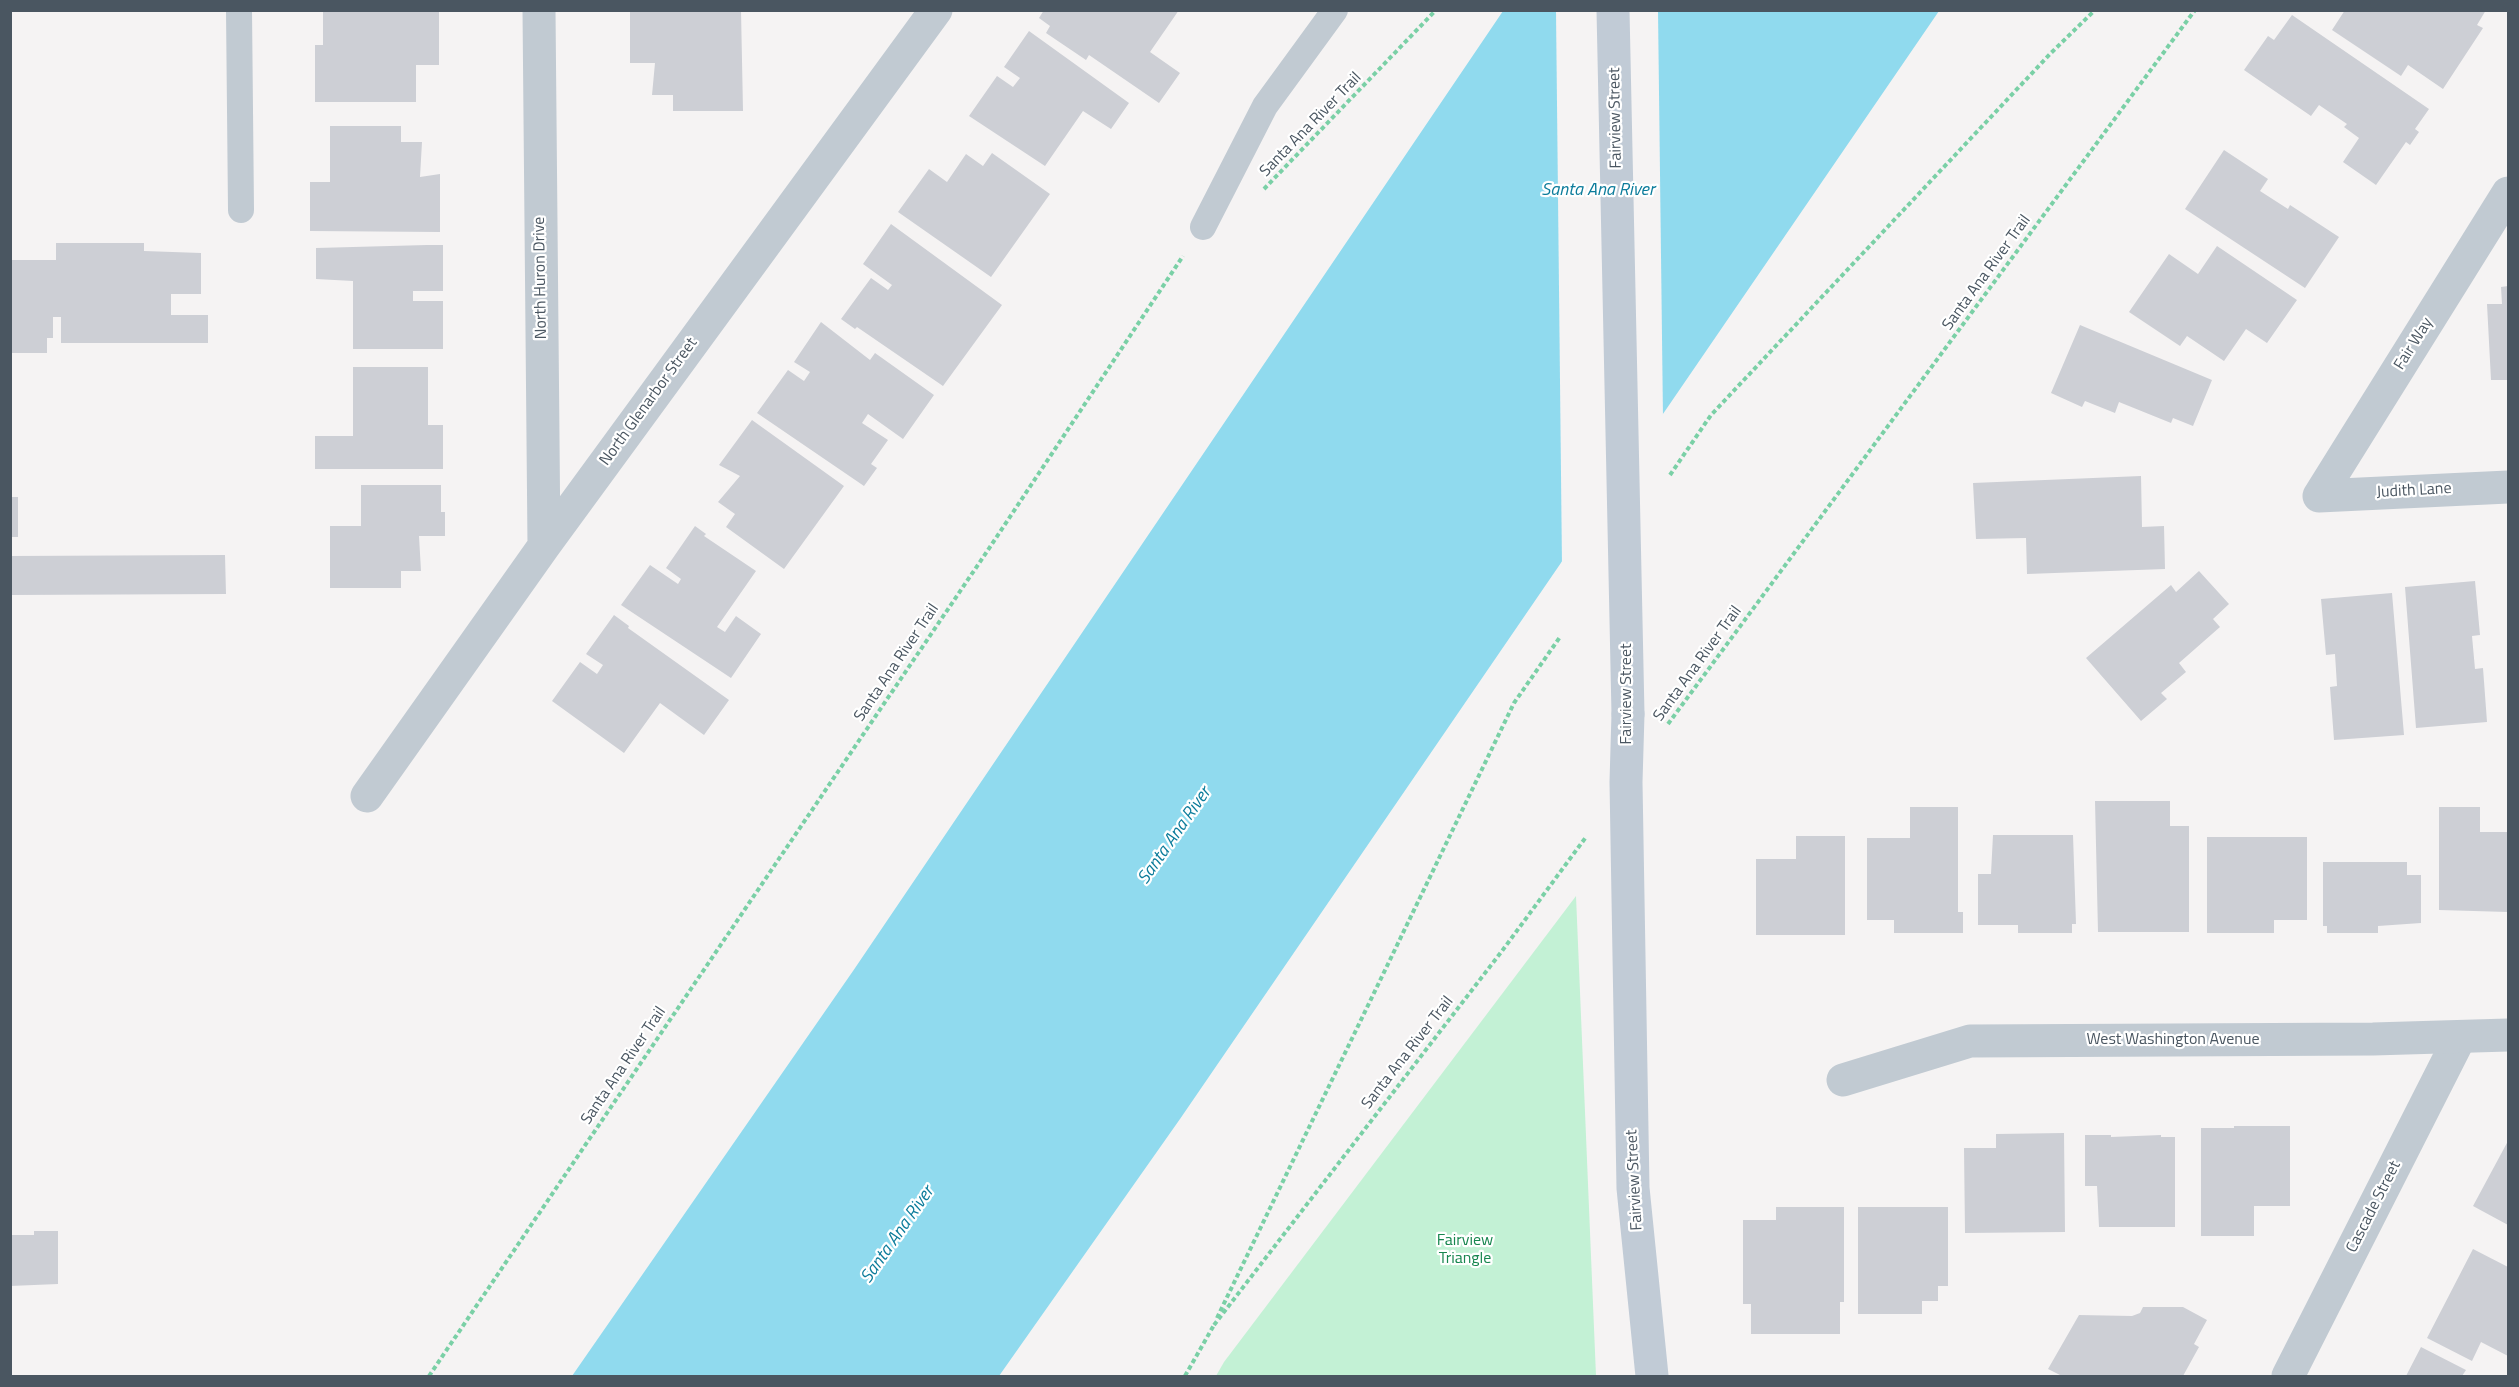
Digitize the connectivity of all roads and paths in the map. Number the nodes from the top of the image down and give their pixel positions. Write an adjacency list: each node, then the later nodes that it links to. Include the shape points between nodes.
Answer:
1 (239, 10): 11 (lane)
2 (539, 10): 16 (street, North Huron Drive)
3 (936, 10): 16 (street, North Glenarbor Street)
4 (1335, 10): 12 (lane, via 1265,106)
5 (1436, 10): 9 (path, Santa Ana River Trail)
6 (1613, 10): 19 (main road, Fairview Street, bridge, via 1628,714)
7 (2095, 10): 13 (path, via 1711,415)
8 (2195, 10): 18 (path, Santa Ana River Trail)
9 (1260, 192)
10 (2508, 193): 15 (street, Fair Way)
11 (241, 210)
12 (1203, 227): 25 (path, Santa Ana River Trail)
13 (1670, 475)
14 (2508, 487): 15 (street, Judith Lane)
15 (2319, 496)
16 (544, 546): 20 (street, North Glenarbor Street)
17 (1560, 637): 24 (path, Santa Ana River Trail, via 1514,703)
18 (1661, 734)
19 (1626, 782): 24 (path, Santa Ana River Trail, via 1502,951); 27 (main road, Fairview Street, via 1633,1188)
20 (367, 796)
21 (2508, 1035): 22 (street, West Washington Avenue)
22 (2460, 1037): 23 (street, West Washington Avenue, via 1970,1041); 28 (street, Cascade Street)
23 (1843, 1080)
24 (1214, 1325): 26 (path, Santa Ana River Trail)
25 (429, 1377)
26 (1185, 1377)
27 (1652, 1377)
28 (2288, 1377)

